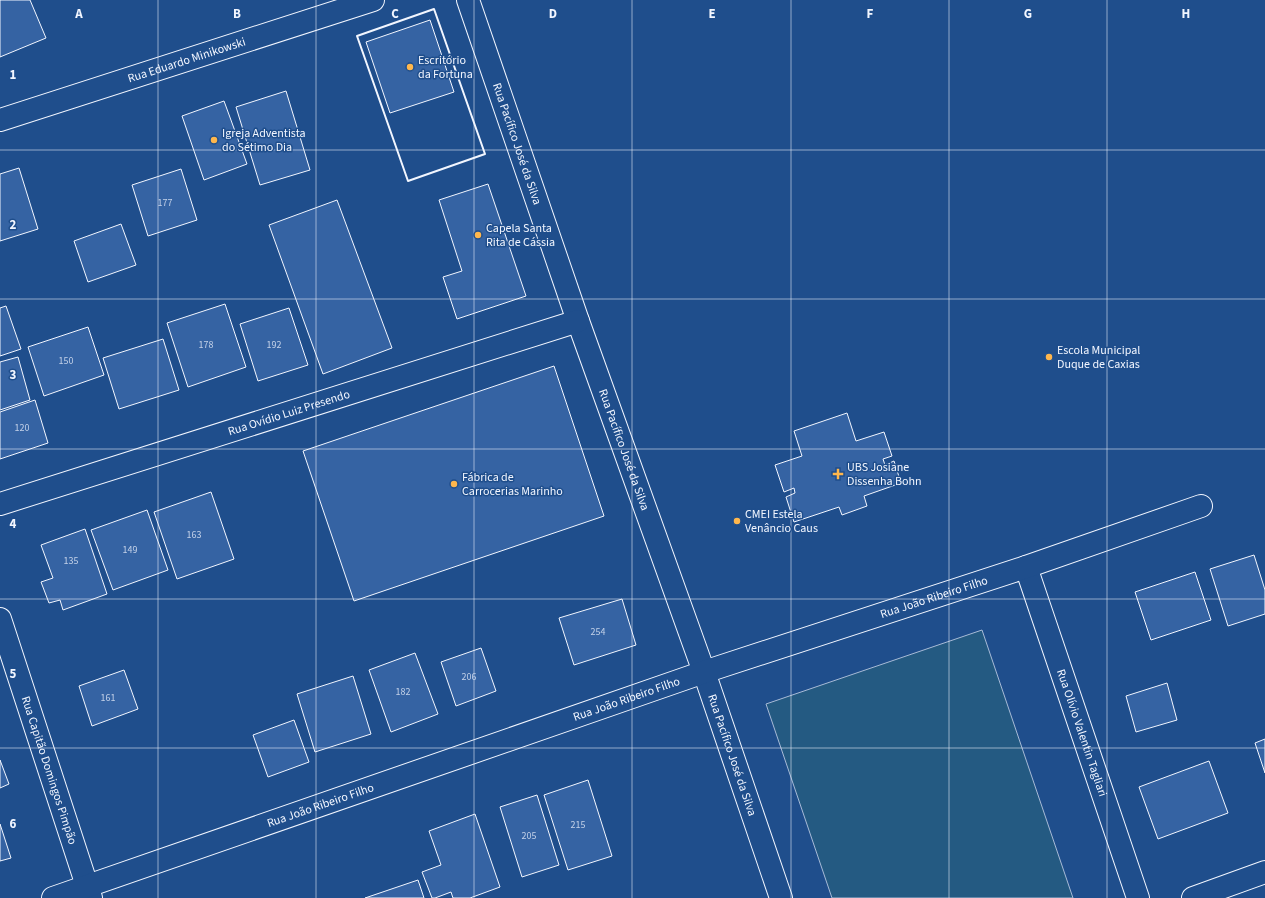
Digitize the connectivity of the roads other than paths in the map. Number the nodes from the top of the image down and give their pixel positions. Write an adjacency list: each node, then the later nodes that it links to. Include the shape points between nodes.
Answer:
1 (373, 0): 3 (street, Rua Eduardo Minikowski)
2 (468, 0): 4 (street, Rua Pacífico José da Silva)
3 (0, 120)
4 (578, 321): 5 (street, Rua Ovídio Luiz Presendo); 9 (street, Rua Pacífico José da Silva)
5 (0, 504)
6 (1201, 506): 7 (street, Rua João Ribeiro Filho)
7 (1026, 568): 9 (street, Rua João Ribeiro Filho); 14 (street, Rua Olívio Valentin Tagliari)
8 (0, 619): 11 (street, Rua Capitão Domingos Pimpão)
9 (704, 672): 11 (street, Rua João Ribeiro Filho); 13 (street, Rua Pacífico José da Silva)
10 (1265, 872): 15 (street)
11 (89, 892): 12 (street, Rua João Ribeiro Filho)
12 (53, 898)
13 (781, 898)
14 (1138, 898)
15 (1194, 898)

